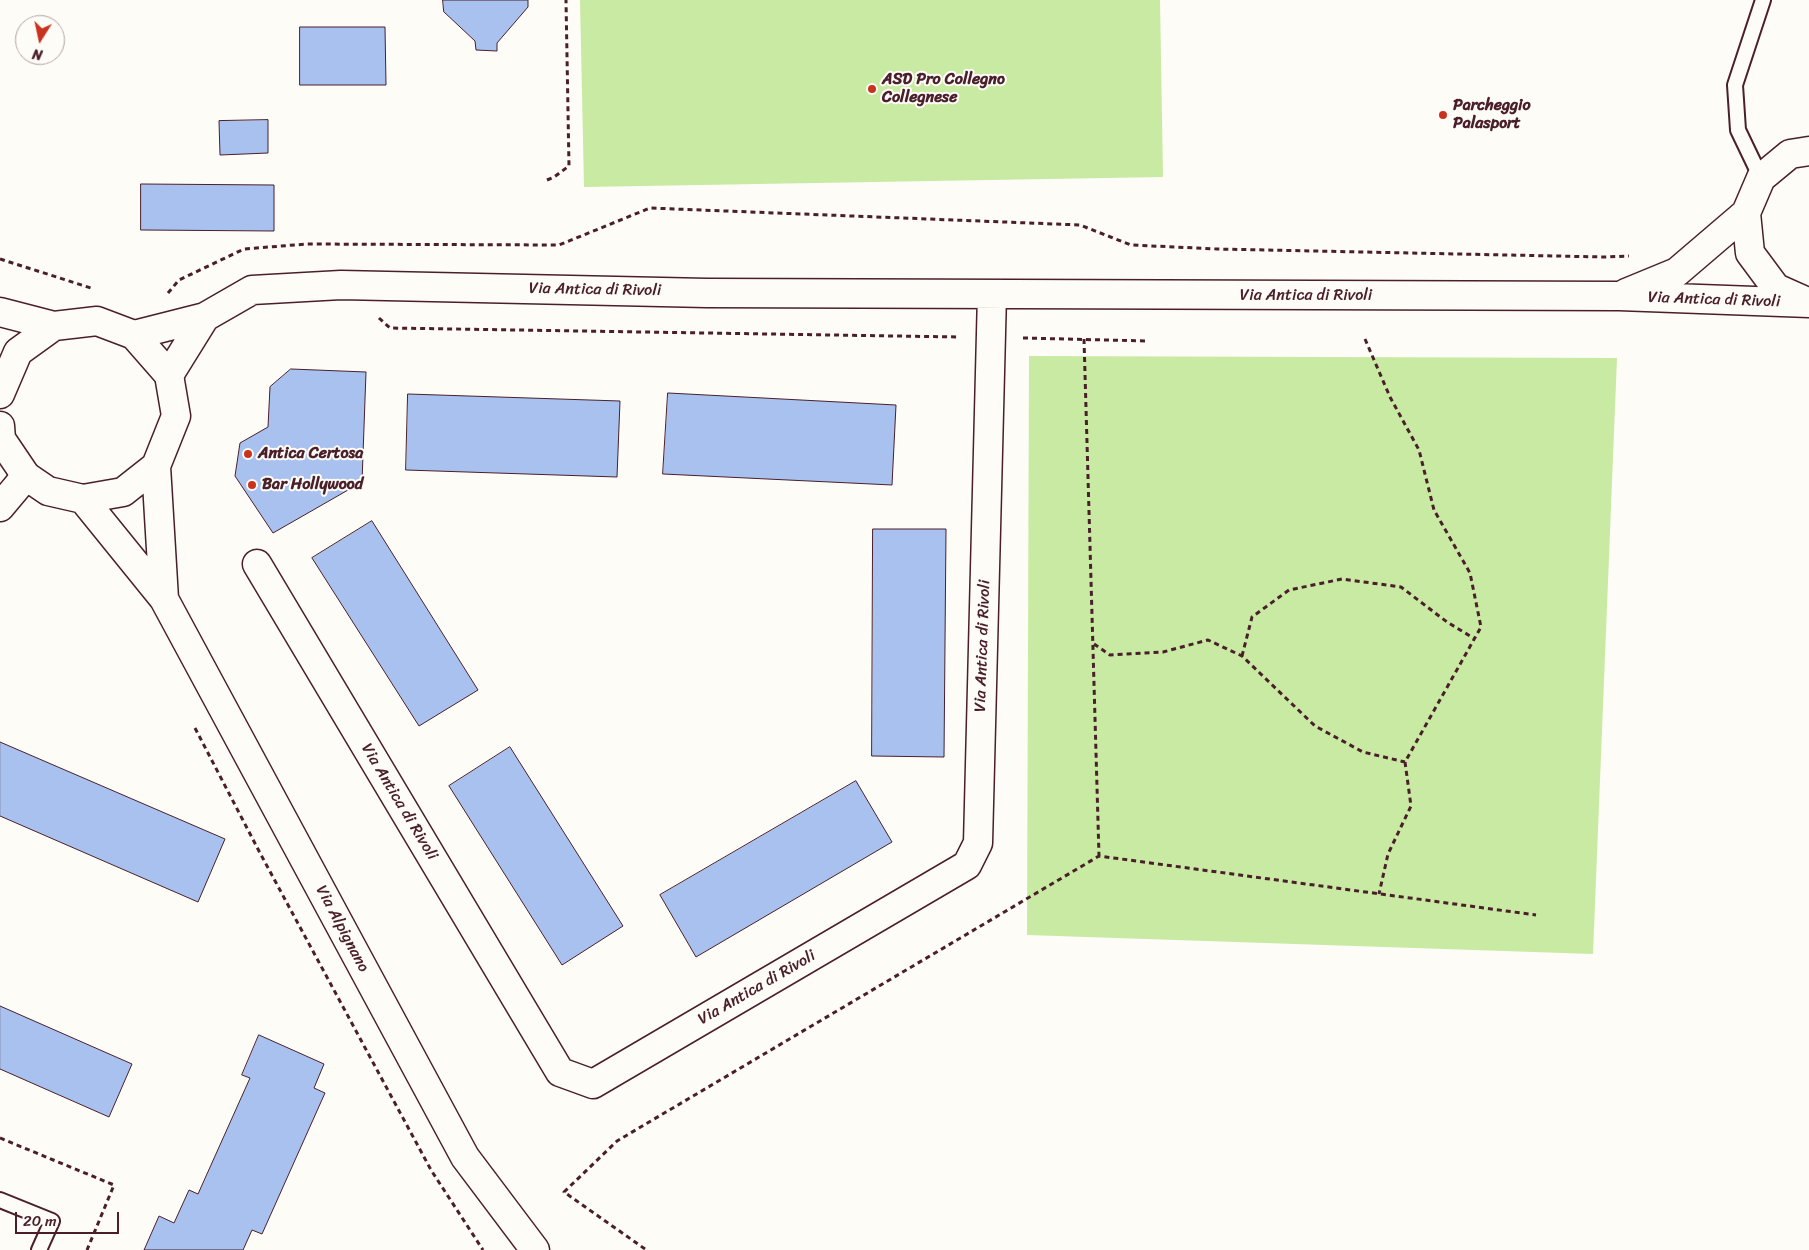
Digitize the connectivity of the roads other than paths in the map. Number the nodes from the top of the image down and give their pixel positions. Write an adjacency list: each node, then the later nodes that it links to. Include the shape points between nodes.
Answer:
1 (1762, 0): 3 (lane, via 1735,85 1738,130)
2 (1809, 151): 3 (street, Via Antica di Rivoli, via 1790,154)
3 (1761, 178): 4 (street, Via Antica di Rivoli)
4 (1746, 213): 6 (street, Via Antica di Rivoli, via 1677,272); 7 (street, Via Antica di Rivoli, via 1750,253 1776,288)
5 (992, 294): 6 (street, Via Antica di Rivoli); 9 (street, Via Antica di Rivoli, via 341,285 252,290); 19 (street, Via Antica di Rivoli, via 978,843 967,865 593,1084 560,1072)
6 (1619, 296): 7 (street, Via Antica di Rivoli)
7 (1809, 303)
8 (0, 312): 10 (street)
9 (205, 317): 11 (street); 12 (street)
10 (54, 326): 11 (street, via 97,321); 13 (street, via 18,352)
11 (134, 335): 12 (street)
12 (169, 375): 15 (street, via 176,416)
13 (0, 394)
14 (0, 426): 16 (street, via 2,439)
15 (156, 466): 17 (street, via 123,492); 20 (street)
16 (26, 476): 17 (street, via 48,491); 18 (street)
17 (83, 499): 20 (street)
18 (0, 507)
19 (257, 564)
20 (164, 599): 23 (street, Via Alpignano, via 465,1158)
21 (0, 1200): 22 (lane, via 52,1221)
22 (39, 1250)
23 (535, 1250)

